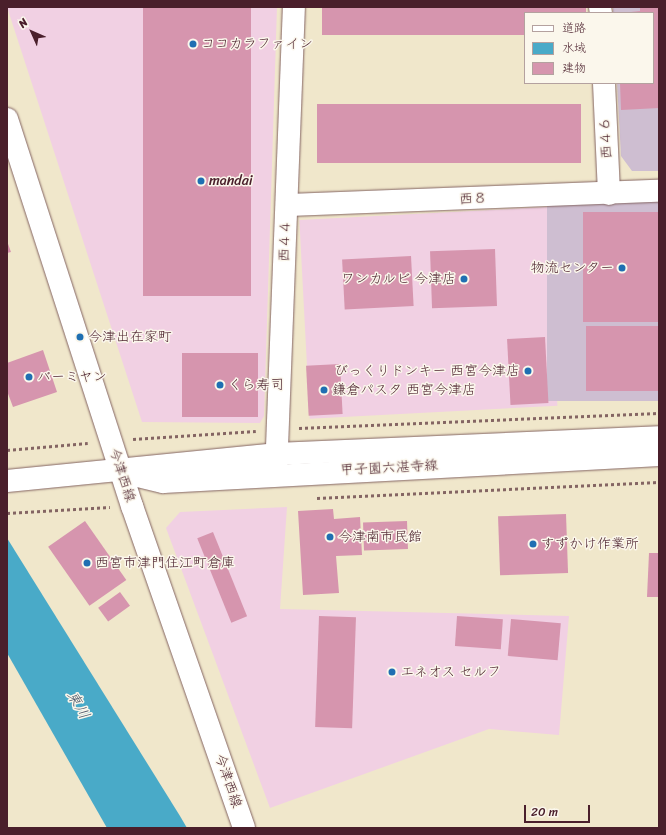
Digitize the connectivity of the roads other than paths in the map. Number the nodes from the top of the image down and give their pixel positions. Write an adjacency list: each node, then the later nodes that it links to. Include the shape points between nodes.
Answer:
1 (294, 7): 6 (street, 西４４)
2 (604, 84): 5 (street, 西４６)
3 (7, 119): 10 (street, 今津西線)
4 (659, 191): 5 (street, 西８)
5 (609, 194): 6 (street, 西８)
6 (287, 205): 9 (street, 西４４)
7 (659, 437): 9 (street, 甲子園六湛寺線)
8 (659, 455): 9 (street, 甲子園六湛寺線)
9 (276, 464): 10 (street, 甲子園六湛寺線, via 159,463)
10 (120, 472): 11 (street, 甲子園六湛寺線); 12 (street, 今津西線)
11 (7, 481)
12 (244, 828)

